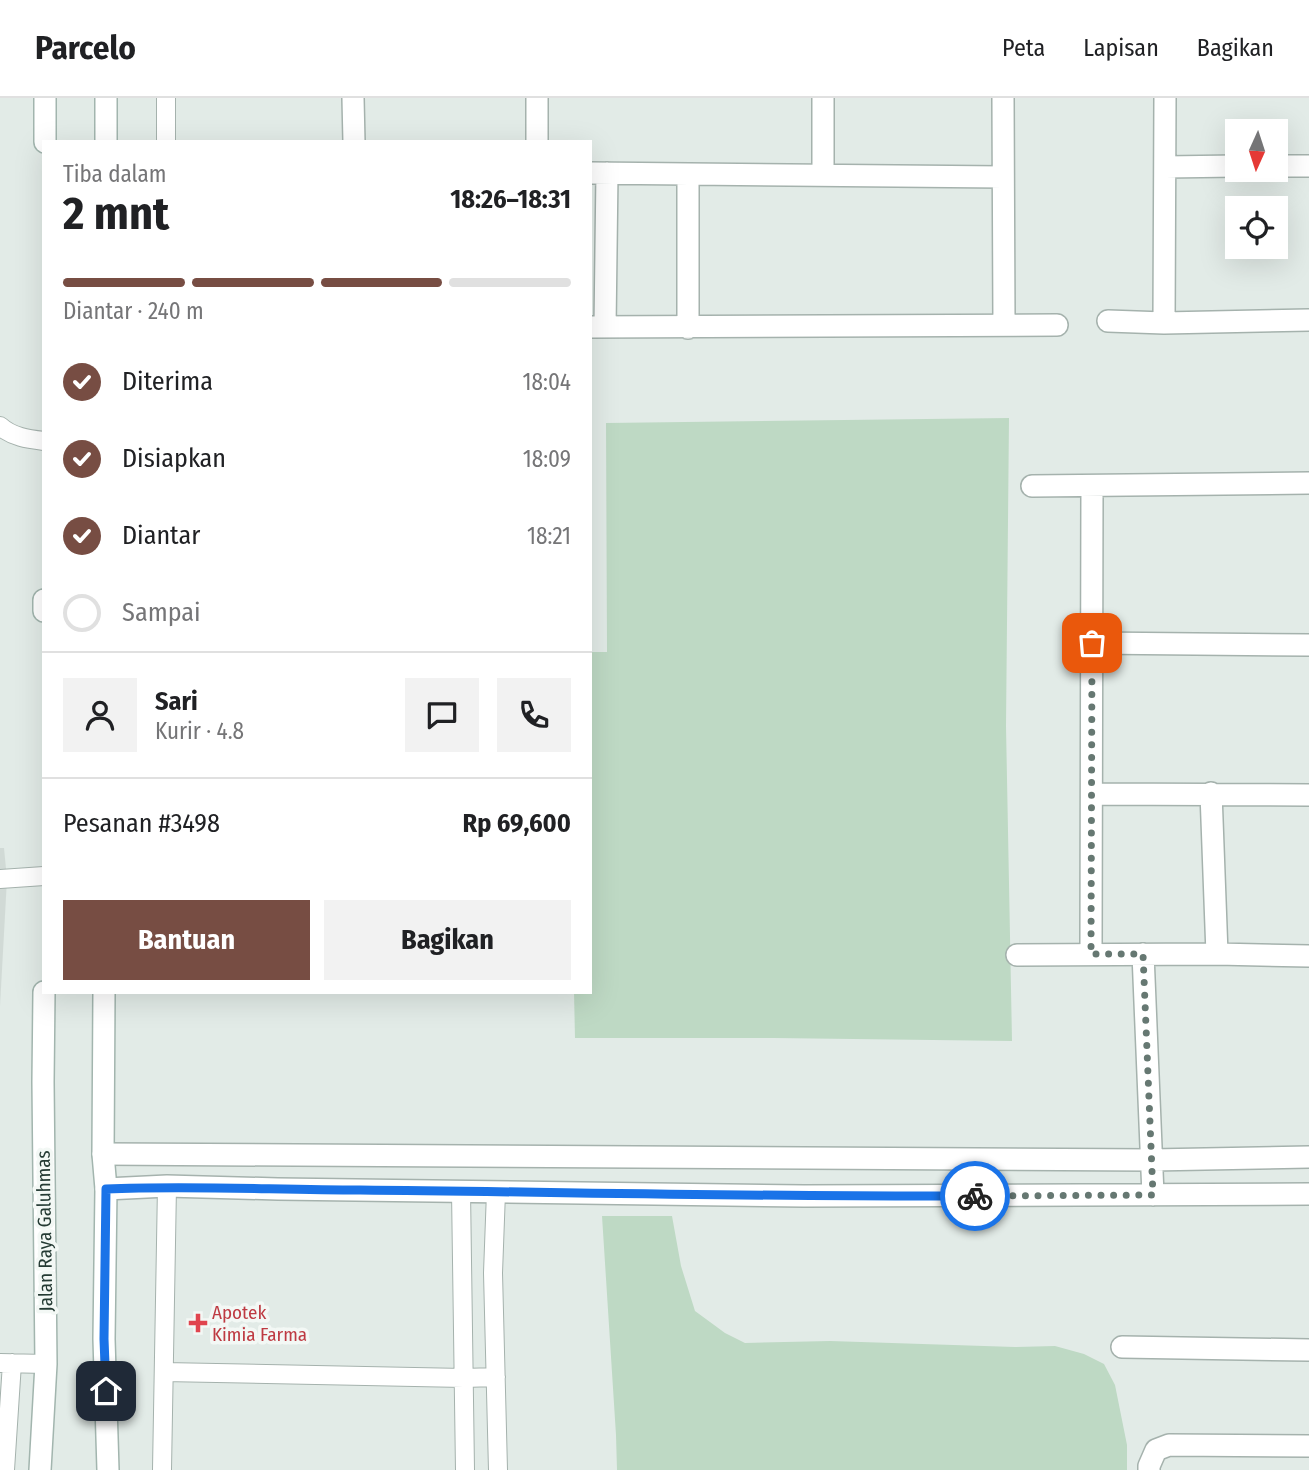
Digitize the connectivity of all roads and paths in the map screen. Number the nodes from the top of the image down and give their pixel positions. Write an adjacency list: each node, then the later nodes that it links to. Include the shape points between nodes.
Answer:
1 (45, 98): 9 (street)
2 (106, 98): 10 (street)
3 (166, 98): 11 (lane)
4 (353, 98): 12 (street)
5 (537, 98): 13 (street)
6 (823, 98): 20 (street)
7 (1003, 98): 21 (street)
8 (1165, 98): 17 (street)
9 (45, 140)
10 (106, 140)
11 (166, 140)
12 (354, 140)
13 (537, 140)
14 (1225, 166): 17 (street)
15 (1288, 166): 16 (street)
16 (1309, 166)
17 (1165, 167): 24 (street)
18 (598, 173): 19 (street); 27 (street)
19 (688, 174): 20 (street); 28 (street)
20 (823, 175): 21 (street)
21 (1003, 177): 25 (street)
22 (1309, 320): 24 (street)
23 (1108, 321): 24 (street)
24 (1164, 323)
25 (1004, 325): 26 (street); 28 (street)
26 (1057, 325)
27 (597, 327): 28 (street)
28 (688, 328)
29 (0, 426): 30 (lane, via 23,438)
30 (42, 441)
31 (1309, 483): 33 (street)
32 (1032, 486): 33 (street)
33 (1092, 486): 34 (street)
34 (1092, 643): 35 (street); 37 (street)
35 (1309, 645)
36 (1210, 793): 37 (street); 38 (street); 43 (street)
37 (1092, 794): 41 (street)
38 (1309, 795)
39 (42, 876): 40 (lane)
40 (0, 878)
41 (1091, 954): 42 (street); 44 (street)
42 (1143, 954): 43 (street); 50 (street)
43 (1217, 954): 45 (street)
44 (1017, 955)
45 (1309, 956)
46 (44, 994): 60 (street, Jalan Raya Galuhmas)
47 (104, 994): 48 (street)
48 (103, 1154): 50 (street); 52 (street)
49 (1309, 1157): 50 (street)
50 (1152, 1160): 55 (street)
51 (167, 1186): 52 (street); 53 (street); 61 (lane)
52 (106, 1189): 67 (street)
53 (461, 1191): 54 (street); 63 (lane)
54 (496, 1192): 55 (street); 62 (lane)
55 (1153, 1195): 56 (street)
56 (1309, 1195)
57 (1122, 1348): 58 (street)
58 (1309, 1350)
59 (6, 1363): 60 (lane); 65 (lane)
60 (46, 1364): 66 (street, Jalan Raya Galuhmas)
61 (164, 1372): 63 (lane); 68 (lane)
62 (496, 1377): 63 (lane); 70 (lane)
63 (464, 1378): 69 (lane)
64 (1309, 1446): 71 (street, via 1168,1445 1156,1450)
65 (5, 1470)
66 (40, 1470)
67 (108, 1470)
68 (162, 1470)
69 (465, 1470)
70 (498, 1470)
71 (1149, 1470)

